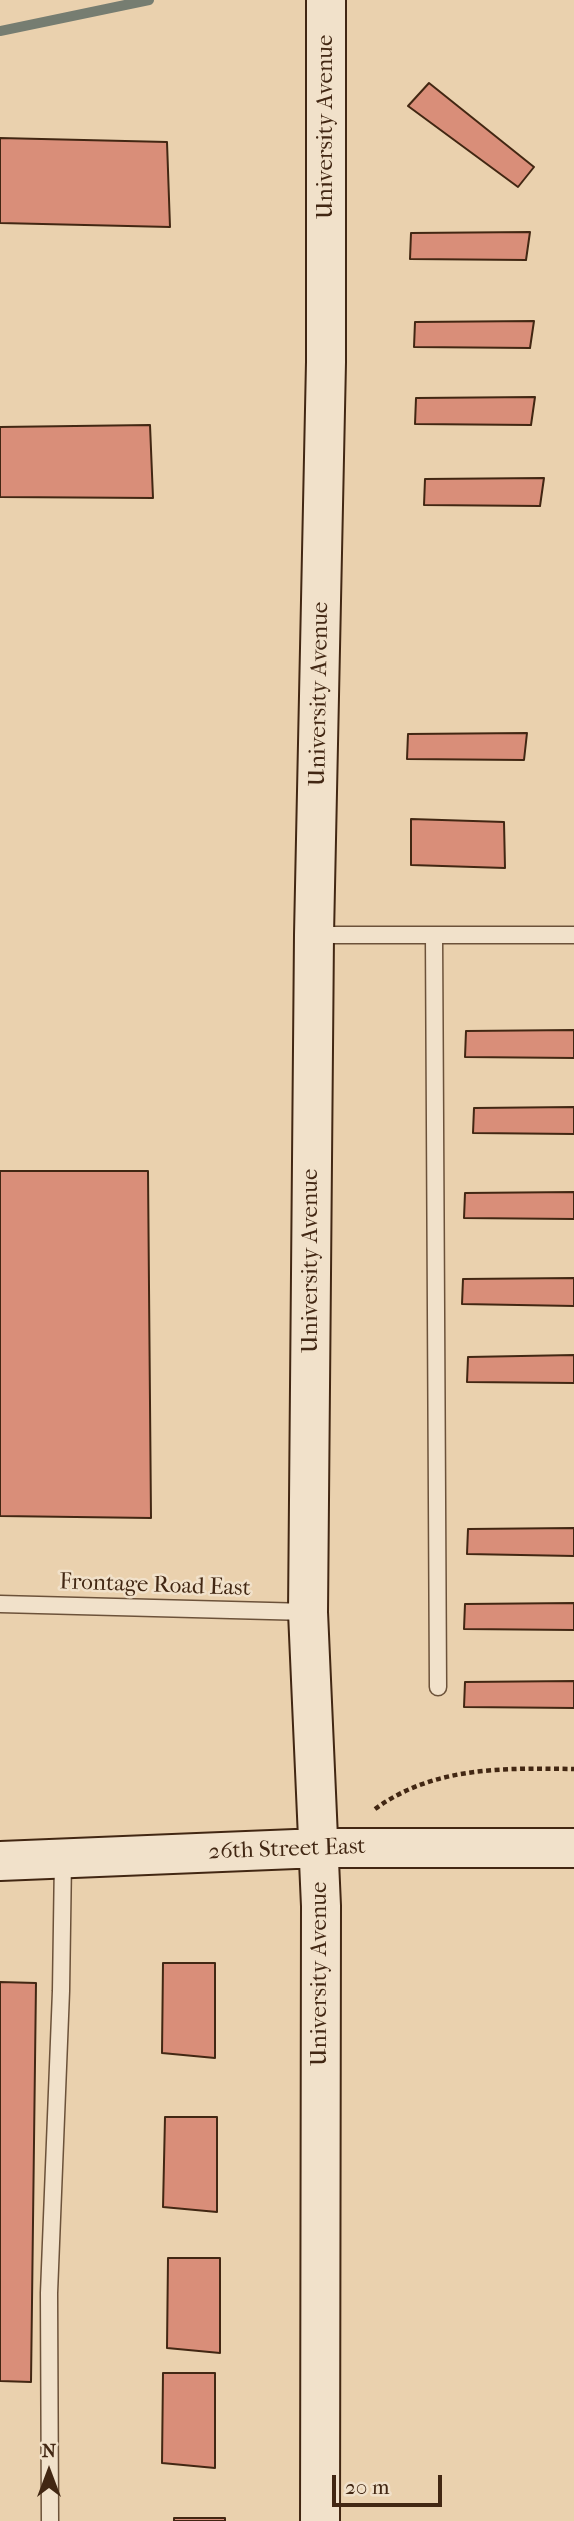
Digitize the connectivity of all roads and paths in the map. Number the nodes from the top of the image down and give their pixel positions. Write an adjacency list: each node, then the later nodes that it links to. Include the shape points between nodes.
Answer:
1 (326, 0): 2 (street, University Avenue, via 326,362)
2 (314, 934): 3 (lane); 6 (street, University Avenue)
3 (434, 935): 4 (lane); 7 (lane)
4 (574, 935)
5 (0, 1604): 6 (lane, Frontage Road East)
6 (308, 1612): 9 (street, University Avenue)
7 (438, 1686)
8 (574, 1769): 9 (path, via 499,1768 438,1777 397,1793)
9 (320, 1848): 10 (street, 26th Street East); 11 (street, 26th Street East); 14 (street, University Avenue)
10 (574, 1848)
11 (62, 1859): 12 (street, 26th Street East); 13 (lane, via 49,2292)
12 (0, 1860)
13 (50, 2521)
14 (320, 2521)

